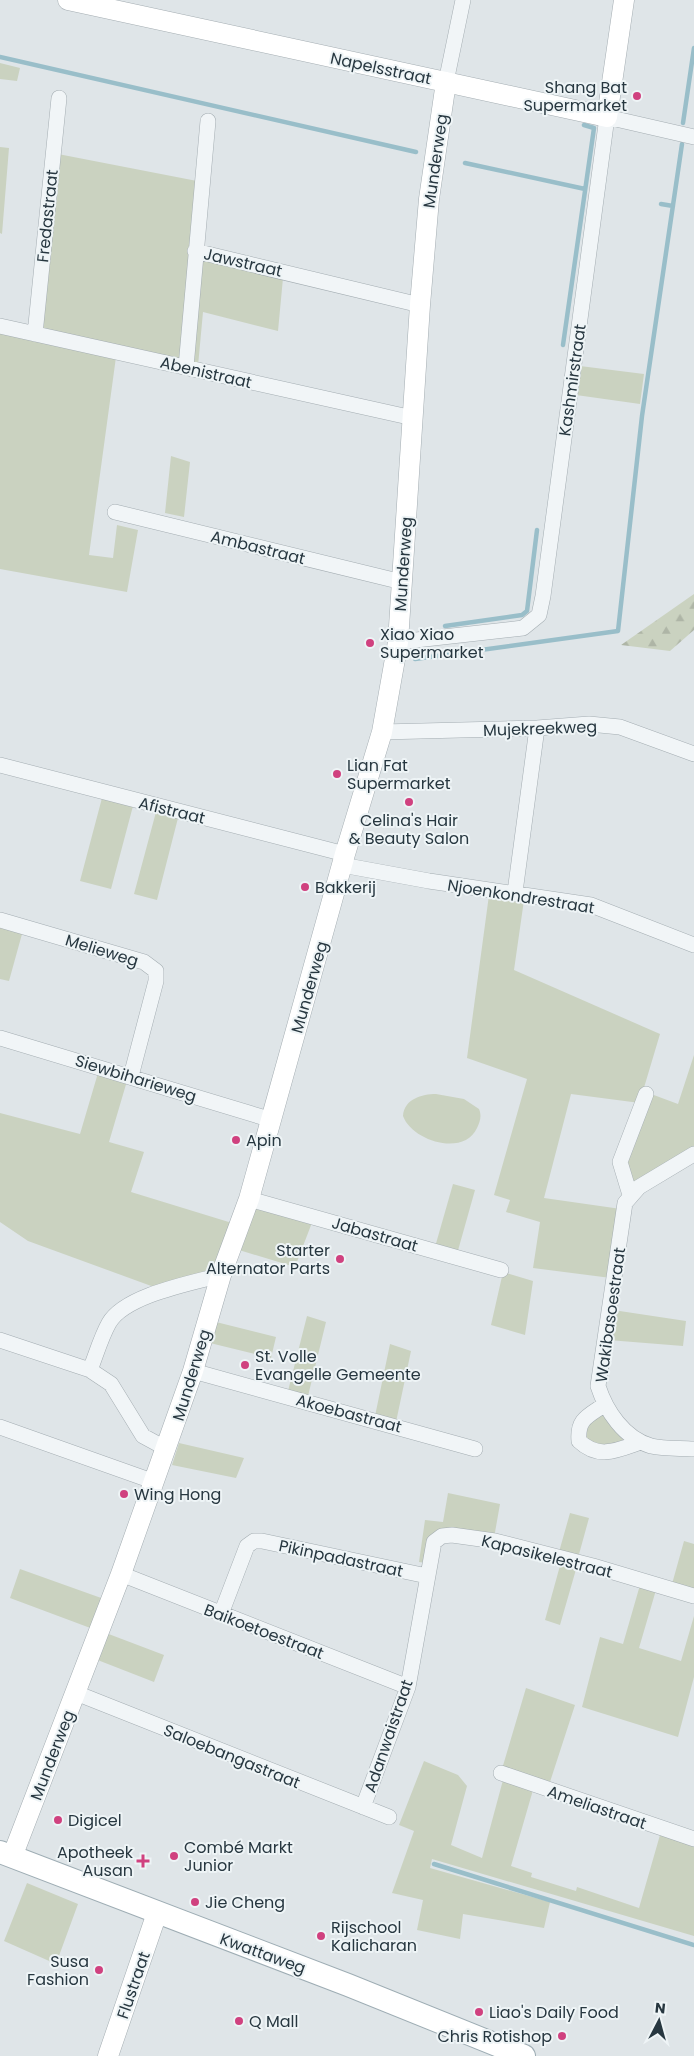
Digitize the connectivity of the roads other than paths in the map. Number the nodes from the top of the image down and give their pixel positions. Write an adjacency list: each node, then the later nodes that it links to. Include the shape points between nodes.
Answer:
1 (68, 0): 4 (street, Napelsstraat)
2 (462, 0): 4 (street)
3 (624, 0): 6 (street, Kashmirstraat)
4 (446, 82): 6 (street, Napelsstraat); 10 (street, Munderweg, via 429,199)
5 (59, 98): 12 (street, Fredastraat)
6 (607, 117): 8 (street, Napelsstraat); 17 (street, Kashmirstraat, via 539,615 523,628)
7 (208, 121): 9 (street, Jawstraat)
8 (694, 137)
9 (195, 251): 10 (street, Jawstraat); 13 (street)
10 (420, 305): 14 (street, Munderweg)
11 (0, 326): 12 (street, Abenistraat)
12 (35, 334): 13 (street, Abenistraat)
13 (186, 367): 14 (street, Abenistraat)
14 (413, 418): 16 (street, Munderweg)
15 (115, 512): 16 (street, Ambastraat)
16 (402, 582): 17 (street, Munderweg)
17 (398, 642): 19 (street, Munderweg)
18 (537, 728): 19 (street, Mujekreekweg); 20 (street, Mujekreekweg, via 589,724 620,727); 23 (street)
19 (382, 732): 22 (street, Munderweg)
20 (694, 754)
21 (0, 765): 22 (street, Afistraat)
22 (343, 860): 23 (street, Njoenkondrestraat, via 429,881); 29 (street, Munderweg)
23 (515, 892): 25 (street, Njoenkondrestraat, via 590,905)
24 (0, 920): 27 (street, Melieweg, via 144,962 156,970)
25 (694, 945)
26 (0, 1038): 27 (street, Siewbiharieweg)
27 (132, 1076): 29 (street, Siewbiharieweg)
28 (646, 1094): 31 (street, via 620,1162)
29 (272, 1120): 32 (street, Munderweg)
30 (694, 1154): 31 (street)
31 (630, 1195): 38 (street, Wakibasoestraat, via 625,1204 598,1386)
32 (249, 1198): 33 (street, Jabastraat); 34 (street, Munderweg)
33 (501, 1270)
34 (221, 1275): 36 (street, via 167,1289 127,1306 110,1322); 37 (street, Munderweg)
35 (0, 1340): 36 (street)
36 (90, 1370): 43 (street, via 111,1384 143,1436)
37 (193, 1371): 41 (street, Akoebastraat); 43 (street, Munderweg)
38 (604, 1405): 40 (street, Wakibasoestraat, via 627,1433); 40 (street, via 581,1422 579,1441 596,1452 608,1453)
39 (0, 1427): 44 (street)
40 (641, 1442): 42 (street, Wakibasoestraat)
41 (475, 1448)
42 (694, 1449)
43 (167, 1450): 44 (street, Munderweg)
44 (155, 1482): 45 (street, Munderweg)
45 (121, 1574): 48 (street, Baikoetoestraat); 50 (street, Munderweg)
46 (427, 1576): 47 (street, Kapasikelestraat, via 434,1542 442,1536 452,1535 495,1541); 48 (street, Pikinpadastraat, via 254,1541 247,1546); 49 (street, Adanwaistraat)
47 (694, 1596)
48 (220, 1614): 49 (street, Baikoetoestraat)
49 (408, 1687): 52 (street, Adanwaistraat)
50 (76, 1693): 52 (street, Saloebangastraat); 55 (street, Munderweg)
51 (501, 1773): 54 (street, Ameliastraat)
52 (363, 1808): 53 (street, Saloebangastraat)
53 (389, 1818)
54 (694, 1839)
55 (6, 1854): 56 (main road, Kwattaweg)
56 (157, 1913): 57 (street, Flustraat); 58 (main road, Kwattaweg)
57 (108, 2056)
58 (524, 2056)

